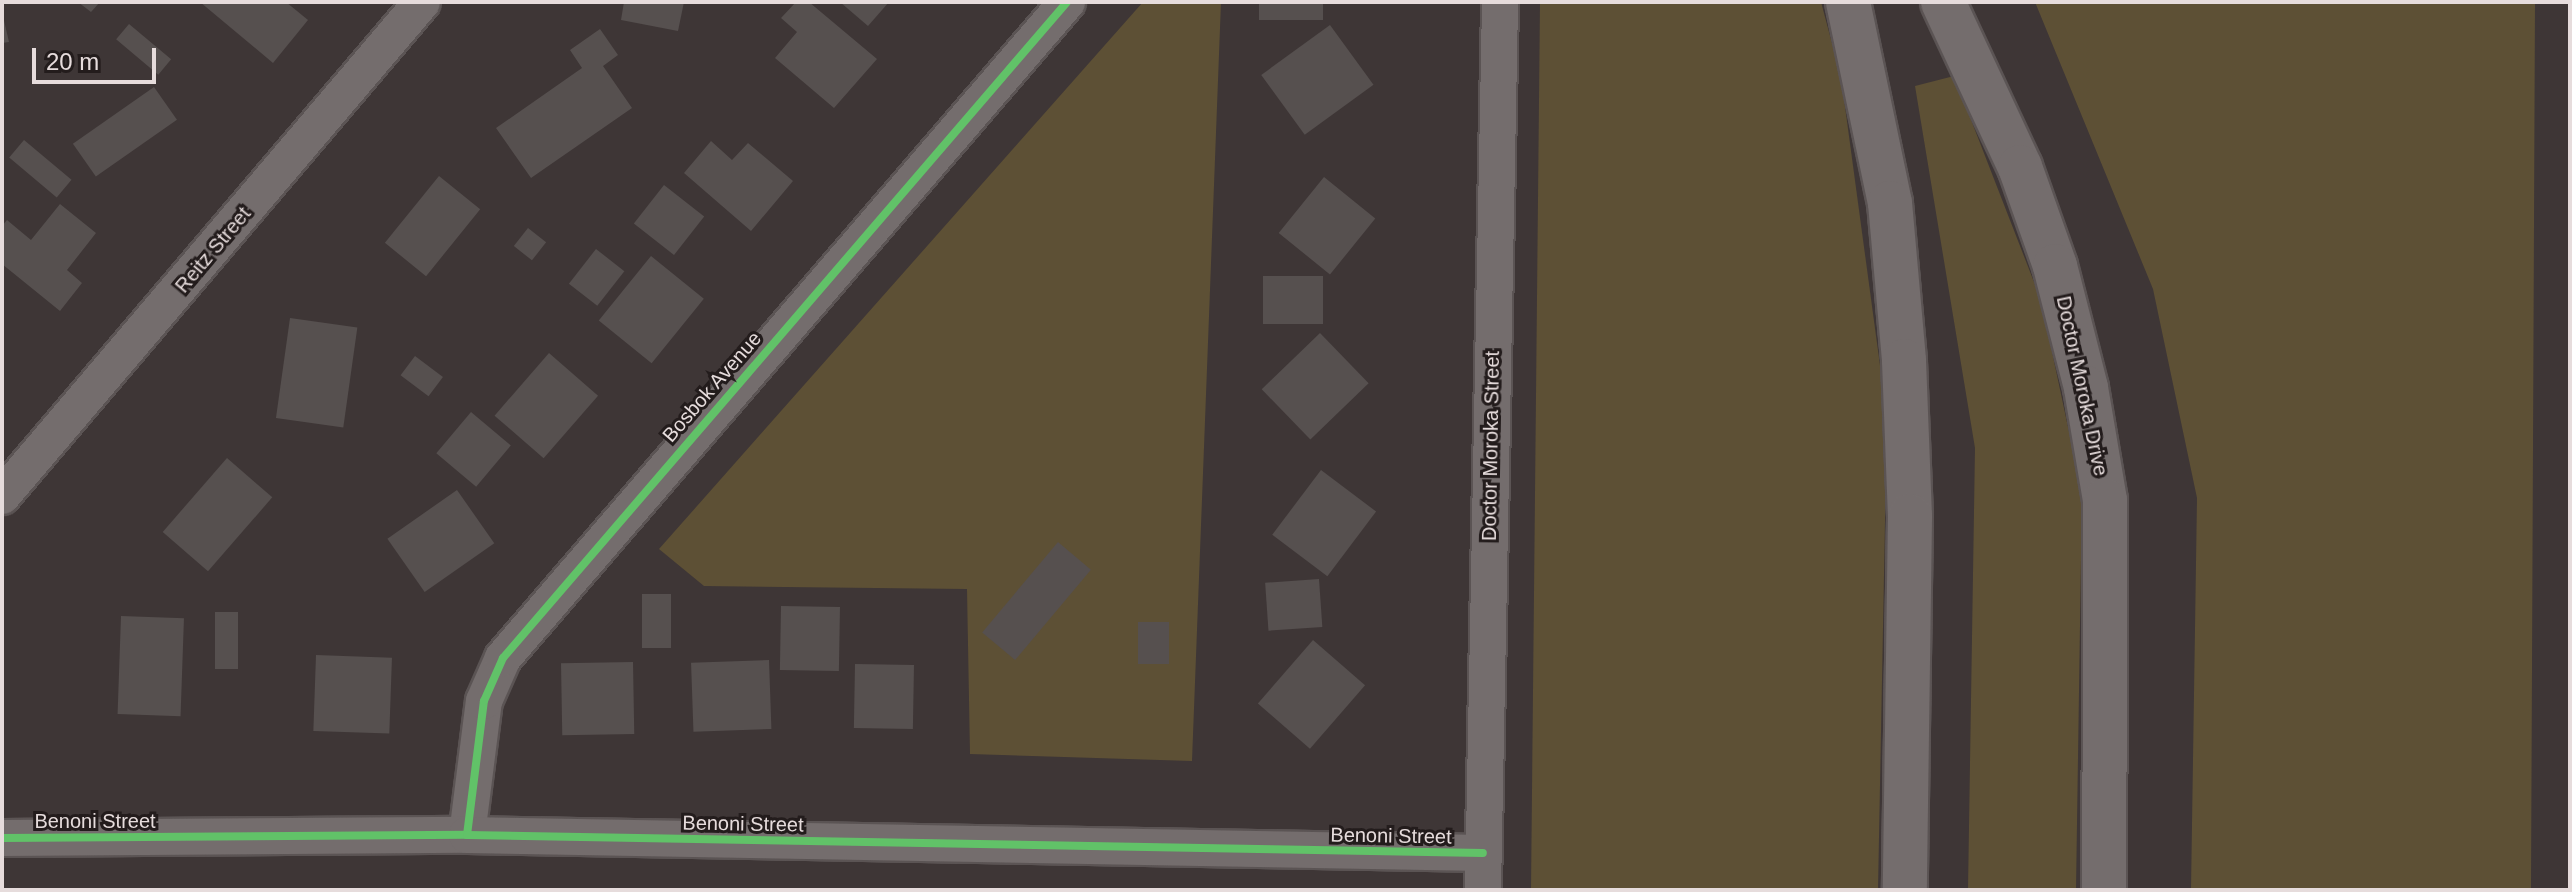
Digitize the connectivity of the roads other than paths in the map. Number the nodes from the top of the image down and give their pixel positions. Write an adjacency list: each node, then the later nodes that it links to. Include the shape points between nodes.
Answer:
1 (422, 2): 6 (street, Reitz Street)
2 (1067, 2): 7 (street, Bosbok Avenue, via 503,658 484,701)
3 (1500, 2): 9 (street, Doctor Moroka Street)
4 (1848, 2): 11 (street, via 1890,203 1904,361 1910,516)
5 (1943, 2): 12 (street, Doctor Moroka Drive, via 2020,167 2055,266 2086,388 2105,514)
6 (2, 496)
7 (467, 835): 8 (street, Benoni Street); 9 (street, Benoni Street)
8 (2, 838)
9 (1483, 853): 10 (street, Doctor Moroka Street)
10 (1483, 890)
11 (1905, 890)
12 (2104, 890)

